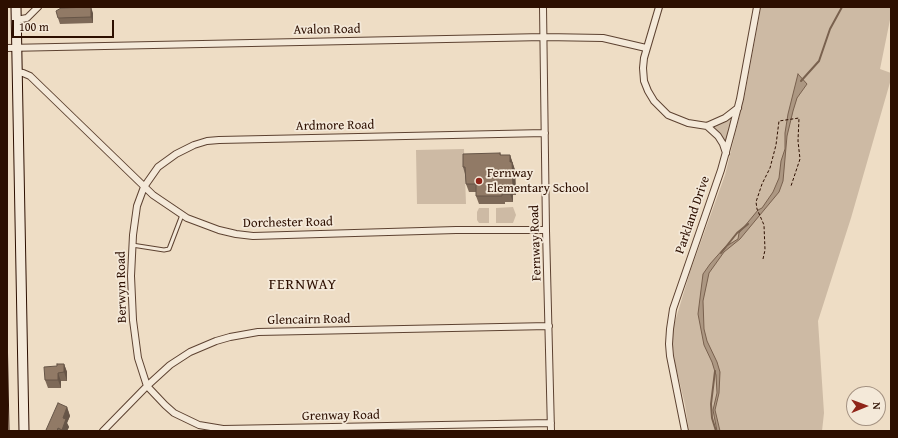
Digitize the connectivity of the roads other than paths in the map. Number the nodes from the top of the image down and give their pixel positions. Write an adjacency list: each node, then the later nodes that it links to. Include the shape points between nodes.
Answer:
1 (16, 7): 6 (main road)
2 (38, 7): 6 (street, via 27,18)
3 (543, 7): 7 (street, Fernway Road)
4 (659, 7): 10 (street)
5 (757, 7): 12 (street, Parkland Drive)
6 (16, 20): 8 (main road)
7 (544, 37): 8 (street, Avalon Road); 10 (street, Avalon Road, via 603,38); 14 (street, Fernway Road)
8 (17, 47): 9 (street, Avalon Road); 11 (main road)
9 (7, 48)
10 (646, 48): 13 (street, via 644,80 654,101 676,119)
11 (17, 72): 16 (street, Dorchester Road, via 30,76); 23 (main road)
12 (738, 108): 13 (street, via 725,118); 15 (street, Parkland Drive)
13 (707, 126): 15 (street, via 718,136)
14 (544, 133): 16 (street, Ardmore Road, via 207,141 185,149 167,160 158,167); 18 (street, Fernway Road)
15 (726, 153): 26 (street, Parkland Drive, via 675,302 670,329 670,356)
16 (144, 187): 17 (street, Dorchester Road, via 167,206); 19 (street, Berwyn Road, via 137,206)
17 (182, 214): 18 (street, Dorchester Road, via 219,230 253,236); 19 (lane, via 169,249)
18 (546, 230): 20 (street, Fernway Road)
19 (132, 245): 21 (street, Berwyn Road, via 133,320 138,358)
20 (549, 326): 21 (street, Glencairn Road, via 245,334 216,341 190,352 170,365); 22 (street, Fernway Road)
21 (147, 386): 22 (street, Grenway Road, via 174,413 210,428); 24 (street, Glencairn Road)
22 (551, 423): 25 (street, Fernway Road)
23 (24, 431)
24 (103, 431)
25 (551, 431)
26 (685, 431)

